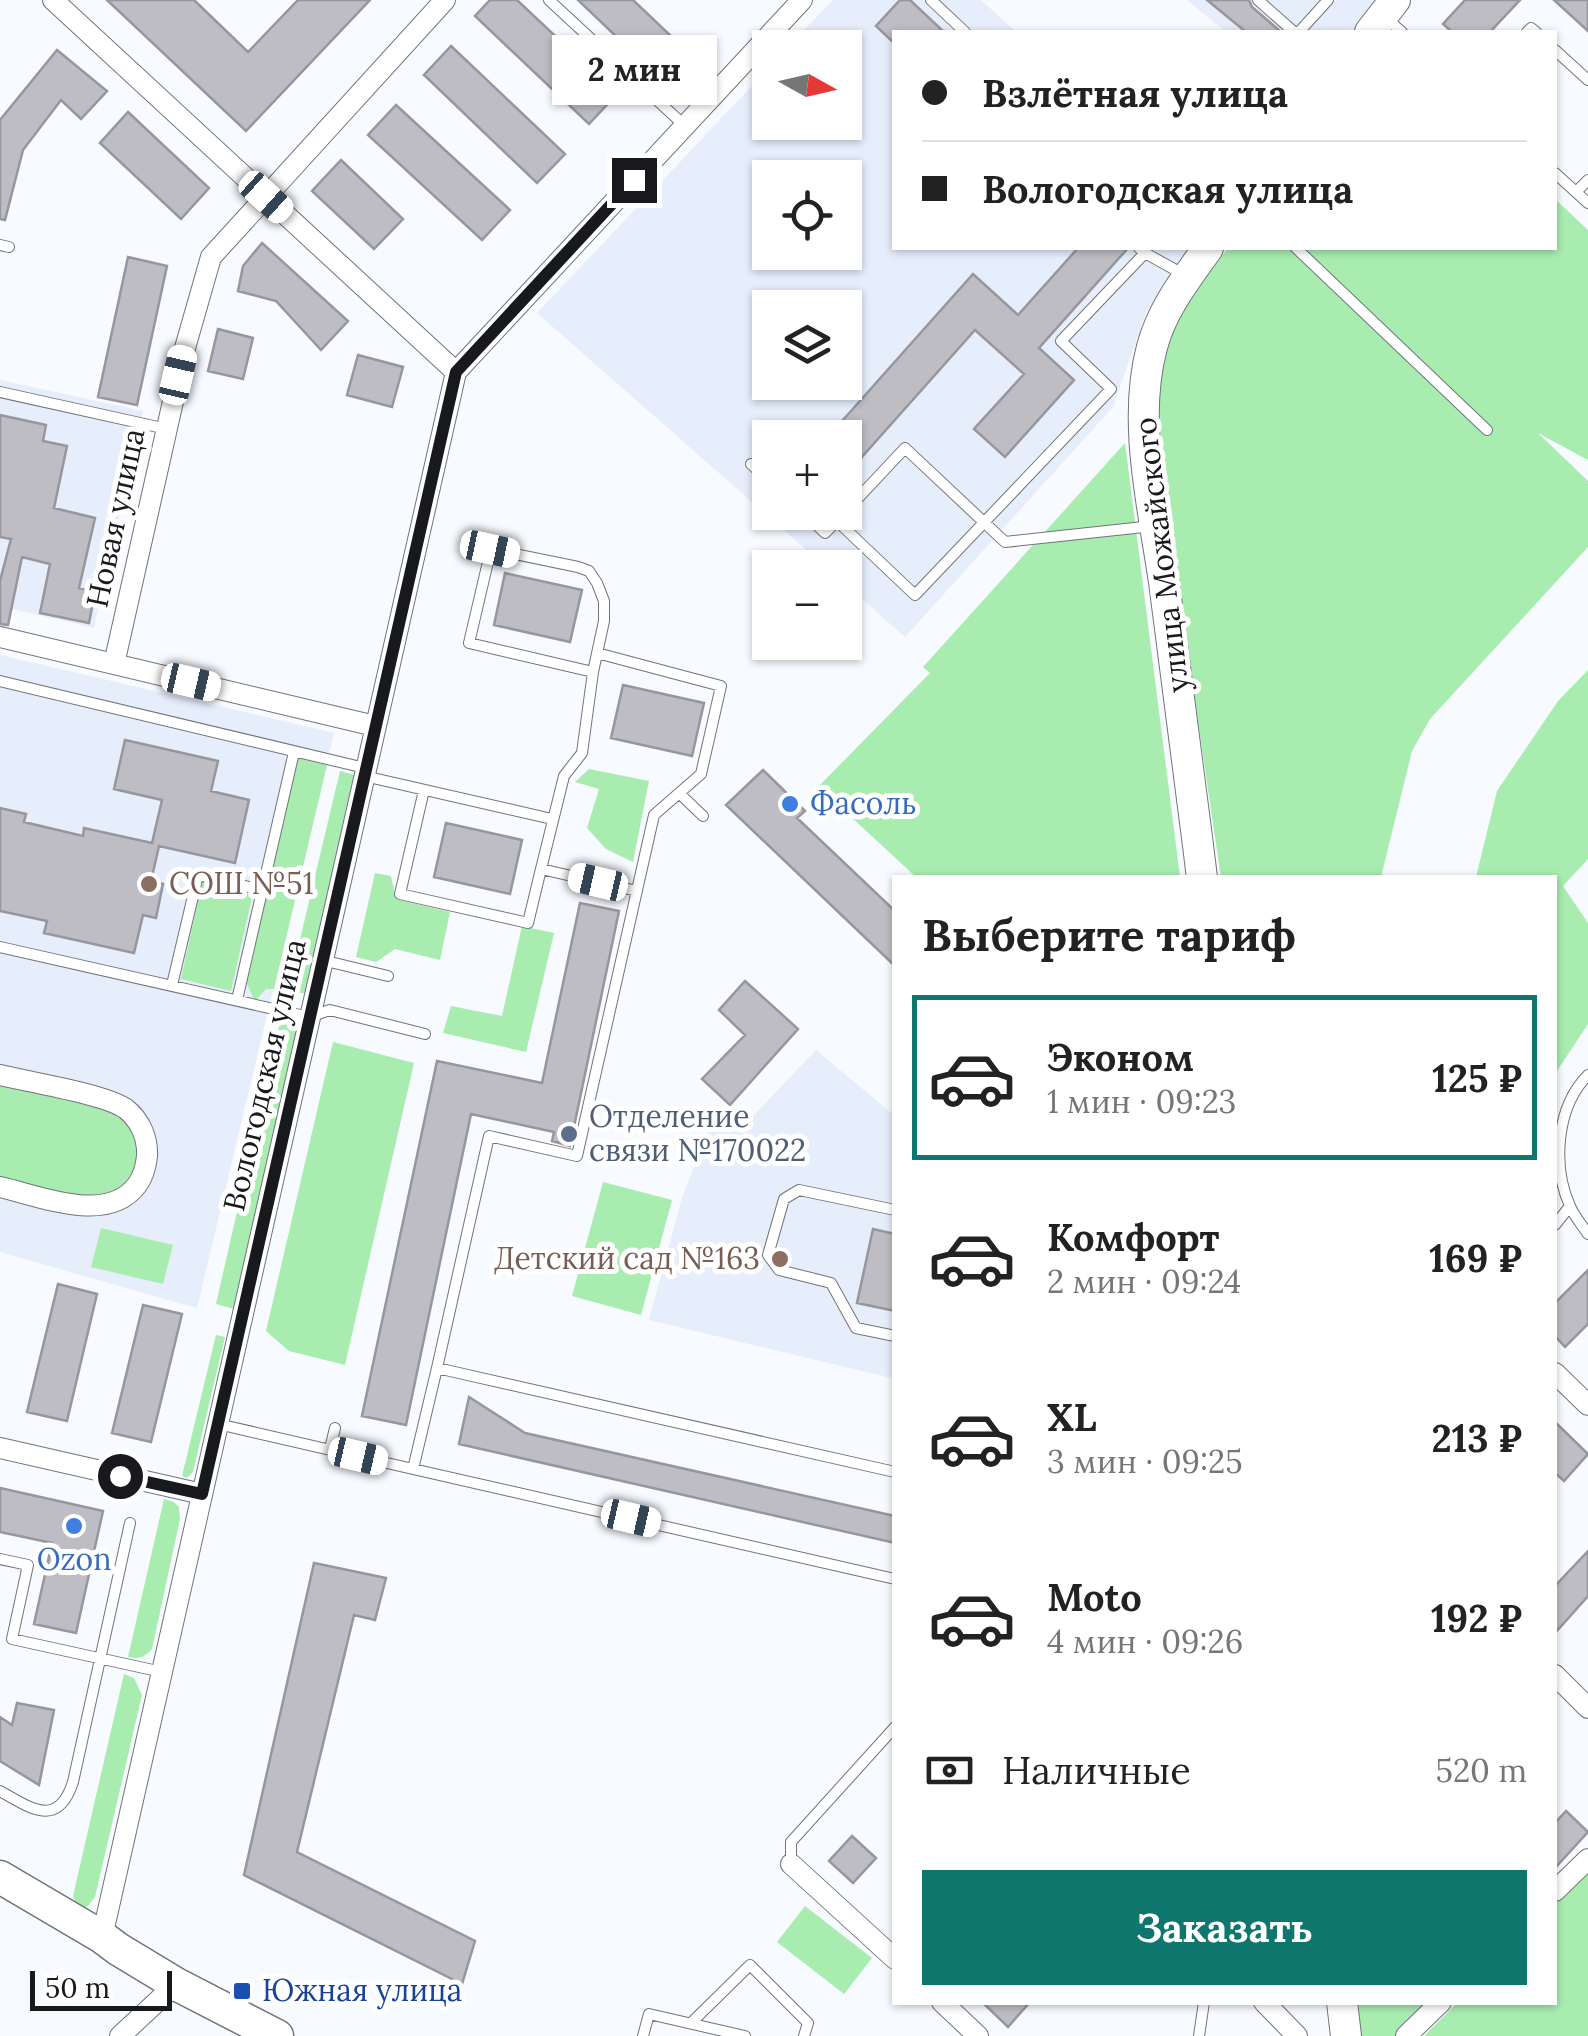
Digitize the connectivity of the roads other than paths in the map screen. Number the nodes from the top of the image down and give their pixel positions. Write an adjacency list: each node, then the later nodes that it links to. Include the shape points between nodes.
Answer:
1 (53, 0): 17 (street)
2 (445, 0): 17 (street, Новая улица)
3 (549, 0): 13 (lane)
4 (802, 0): 13 (street)
5 (931, 0): 8 (lane)
6 (1258, 0): 9 (lane)
7 (1328, 0): 10 (lane)
8 (963, 30)
9 (1294, 30)
10 (1298, 30)
11 (1557, 52): 12 (lane)
12 (1585, 73)
13 (685, 126): 23 (street)
14 (1557, 175): 16 (lane)
15 (1588, 180): 16 (lane)
16 (1576, 192): 18 (lane)
17 (266, 197): 23 (street); 25 (street, Новая улица, via 211,257)
18 (1588, 203)
19 (1142, 250): 22 (lane); 28 (lane, via 1061,341 1111,389)
20 (1207, 250): 22 (main road, улица Можайского)
21 (1298, 250): 26 (lane)
22 (1188, 277): 29 (main road, улица Можайского, via 1162,320 1146,374 1144,430)
23 (456, 372): 36 (street, Вологодская улица)
24 (0, 392): 25 (lane)
25 (166, 429): 33 (street, Новая улица)
26 (1487, 430)
27 (862, 493): 28 (lane, via 904,448)
28 (984, 522): 29 (lane, via 1005,542); 30 (lane, via 915,595)
29 (1155, 526): 44 (main road, улица Можайского)
30 (856, 530)
31 (0, 637): 33 (street)
32 (598, 653): 34 (lane); 34 (lane, via 604,600 589,571 490,549 469,643); 40 (lane, via 721,686 701,774)
33 (114, 664): 36 (street)
34 (593, 672): 42 (lane, via 582,754 564,776)
35 (0, 681): 37 (lane)
36 (375, 726): 38 (street, Вологодская улица)
37 (294, 752): 38 (lane); 45 (lane)
38 (364, 772): 39 (lane); 48 (street, Вологодская улица)
39 (424, 790): 42 (lane); 43 (lane, via 400,894 528,923)
40 (680, 794): 41 (lane); 46 (lane, via 654,816)
41 (703, 816)
42 (552, 819): 43 (lane)
43 (541, 868): 46 (lane)
44 (1202, 875)
45 (262, 890): 50 (lane, via 198,875); 51 (lane)
46 (637, 890): 63 (lane, via 576,1156 489,1136)
47 (0, 946): 50 (lane)
48 (322, 960): 49 (lane); 52 (street, Вологодская улица)
49 (388, 976)
50 (172, 985): 51 (lane)
51 (236, 1000): 52 (lane)
52 (309, 1017): 53 (lane, via 330,1010); 66 (street, Вологодская улица)
53 (425, 1034)
54 (0, 1072): 56 (street); 57 (street, via 117,1104 136,1119 147,1154 135,1188 104,1206)
55 (1588, 1075): 58 (lane, via 1562,1125 1560,1168)
56 (117, 1097)
57 (0, 1186)
58 (1570, 1206): 60 (lane); 61 (lane)
59 (892, 1209): 62 (lane, via 799,1190 784,1199 768,1255 779,1270 831,1282 856,1328)
60 (1557, 1222)
61 (1588, 1234)
62 (892, 1335)
63 (436, 1368): 70 (lane); 71 (lane)
64 (1557, 1375): 65 (street)
65 (1588, 1405)
66 (218, 1424): 69 (lane); 72 (street, Вологодская улица)
67 (335, 1428): 69 (lane)
68 (0, 1448): 72 (street)
69 (330, 1450): 70 (lane)
70 (414, 1468): 75 (lane)
71 (892, 1471)
72 (202, 1494): 77 (street, Вологодская улица)
73 (130, 1522): 76 (lane)
74 (0, 1559): 76 (lane, via 28,1565 12,1639)
75 (892, 1577)
76 (100, 1658): 77 (lane); 81 (lane, via 66,1799 36,1811)
77 (162, 1672): 86 (street, Вологодская улица)
78 (1557, 1677): 79 (street)
79 (1588, 1708)
80 (892, 1730): 83 (lane, via 791,1842)
81 (0, 1791)
82 (1588, 1858): 85 (street)
83 (791, 1864): 87 (street)
84 (0, 1877): 86 (main road)
85 (1557, 1890)
86 (102, 1937): 88 (main road)
87 (892, 1956)
88 (176, 1984): 95 (street); 96 (main road)
89 (945, 2005): 100 (street)
90 (1203, 2005): 101 (lane)
91 (1267, 2005): 102 (street)
92 (1342, 2005): 103 (main road)
93 (1438, 2005): 104 (street)
94 (690, 2023): 97 (lane, via 649,2014); 98 (lane); 99 (lane, via 750,1965 808,2023)
95 (120, 2036)
96 (277, 2036)
97 (643, 2036)
98 (745, 2036)
99 (804, 2036)
100 (978, 2036)
101 (1198, 2036)
102 (1297, 2036)
103 (1346, 2036)
104 (1406, 2036)

